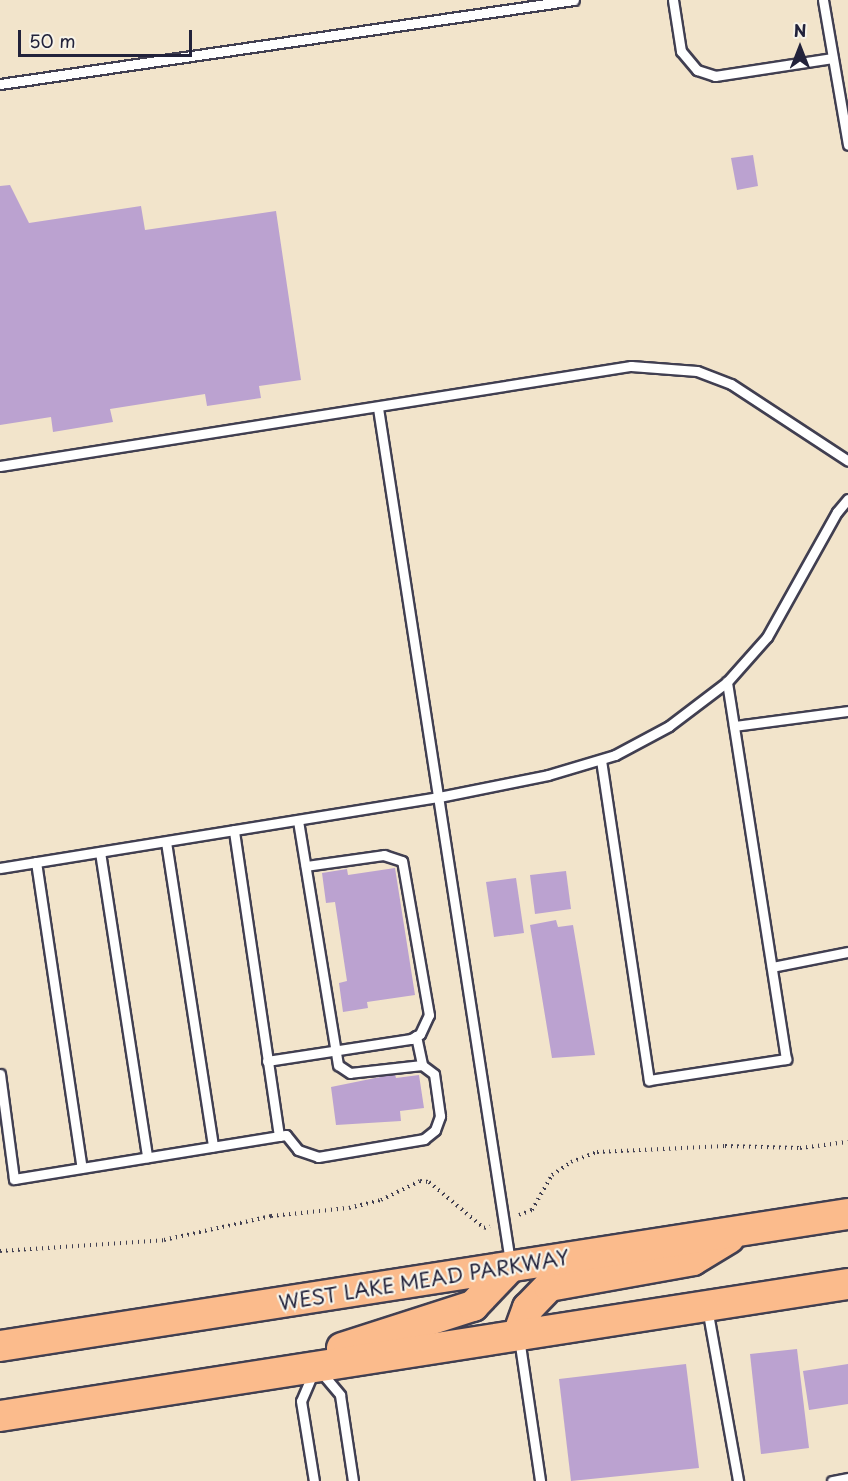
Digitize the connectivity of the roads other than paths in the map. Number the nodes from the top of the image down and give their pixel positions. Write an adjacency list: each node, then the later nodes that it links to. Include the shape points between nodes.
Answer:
1 (574, 0): 5 (lane)
2 (673, 0): 4 (lane, via 681,51 697,70 715,76)
3 (823, 0): 4 (lane)
4 (833, 58): 6 (lane)
5 (0, 84)
6 (848, 145)
7 (378, 408): 8 (lane, via 585,372 632,366 668,367 697,371 731,384); 9 (lane); 15 (lane)
8 (848, 461)
9 (0, 466)
10 (848, 499): 11 (lane, via 767,637)
11 (728, 682): 13 (lane); 14 (lane, via 669,726)
12 (848, 711): 13 (lane)
13 (734, 726): 24 (lane)
14 (601, 760): 15 (lane, via 548,776); 24 (lane, via 649,1080 786,1059)
15 (439, 797): 16 (lane); 36 (lane)
16 (298, 820): 17 (lane); 21 (lane)
17 (234, 830): 18 (lane); 27 (lane)
18 (166, 842): 19 (lane); 31 (lane)
19 (100, 852): 20 (lane); 32 (lane)
20 (36, 862): 22 (lane); 33 (lane)
21 (306, 866): 25 (lane, via 384,855 402,861 429,1015); 26 (lane)
22 (0, 868)
23 (848, 952): 24 (lane)
24 (772, 967)
25 (416, 1036): 26 (lane); 28 (lane)
26 (334, 1051): 27 (lane); 28 (lane, via 338,1065 350,1073)
27 (267, 1061): 30 (lane)
28 (422, 1065): 30 (lane, via 434,1074 441,1105 439,1124 424,1139 318,1157 298,1150 286,1134)
29 (0, 1074): 33 (lane, via 14,1179)
30 (279, 1136): 31 (lane)
31 (213, 1146): 32 (lane)
32 (147, 1157): 33 (lane)
33 (82, 1168)
34 (848, 1214): 35 (main road, WEST LAKE MEAD PARKWAY)
35 (739, 1231): 36 (main road, WEST LAKE MEAD PARKWAY); 39 (main road, via 693,1260 549,1286 528,1308)
36 (510, 1267): 40 (main road, WEST LAKE MEAD PARKWAY); 42 (main road, via 473,1306)
37 (848, 1284): 38 (main road)
38 (707, 1306): 39 (main road); 48 (lane)
39 (518, 1335): 41 (main road); 47 (lane)
40 (0, 1346)
41 (316, 1367): 42 (main road); 45 (lane, via 301,1401); 46 (lane, via 340,1395)
42 (245, 1378): 43 (main road)
43 (0, 1416)
44 (848, 1478): 49 (lane)
45 (314, 1481)
46 (353, 1481)
47 (540, 1481)
48 (738, 1481)
49 (832, 1481)

